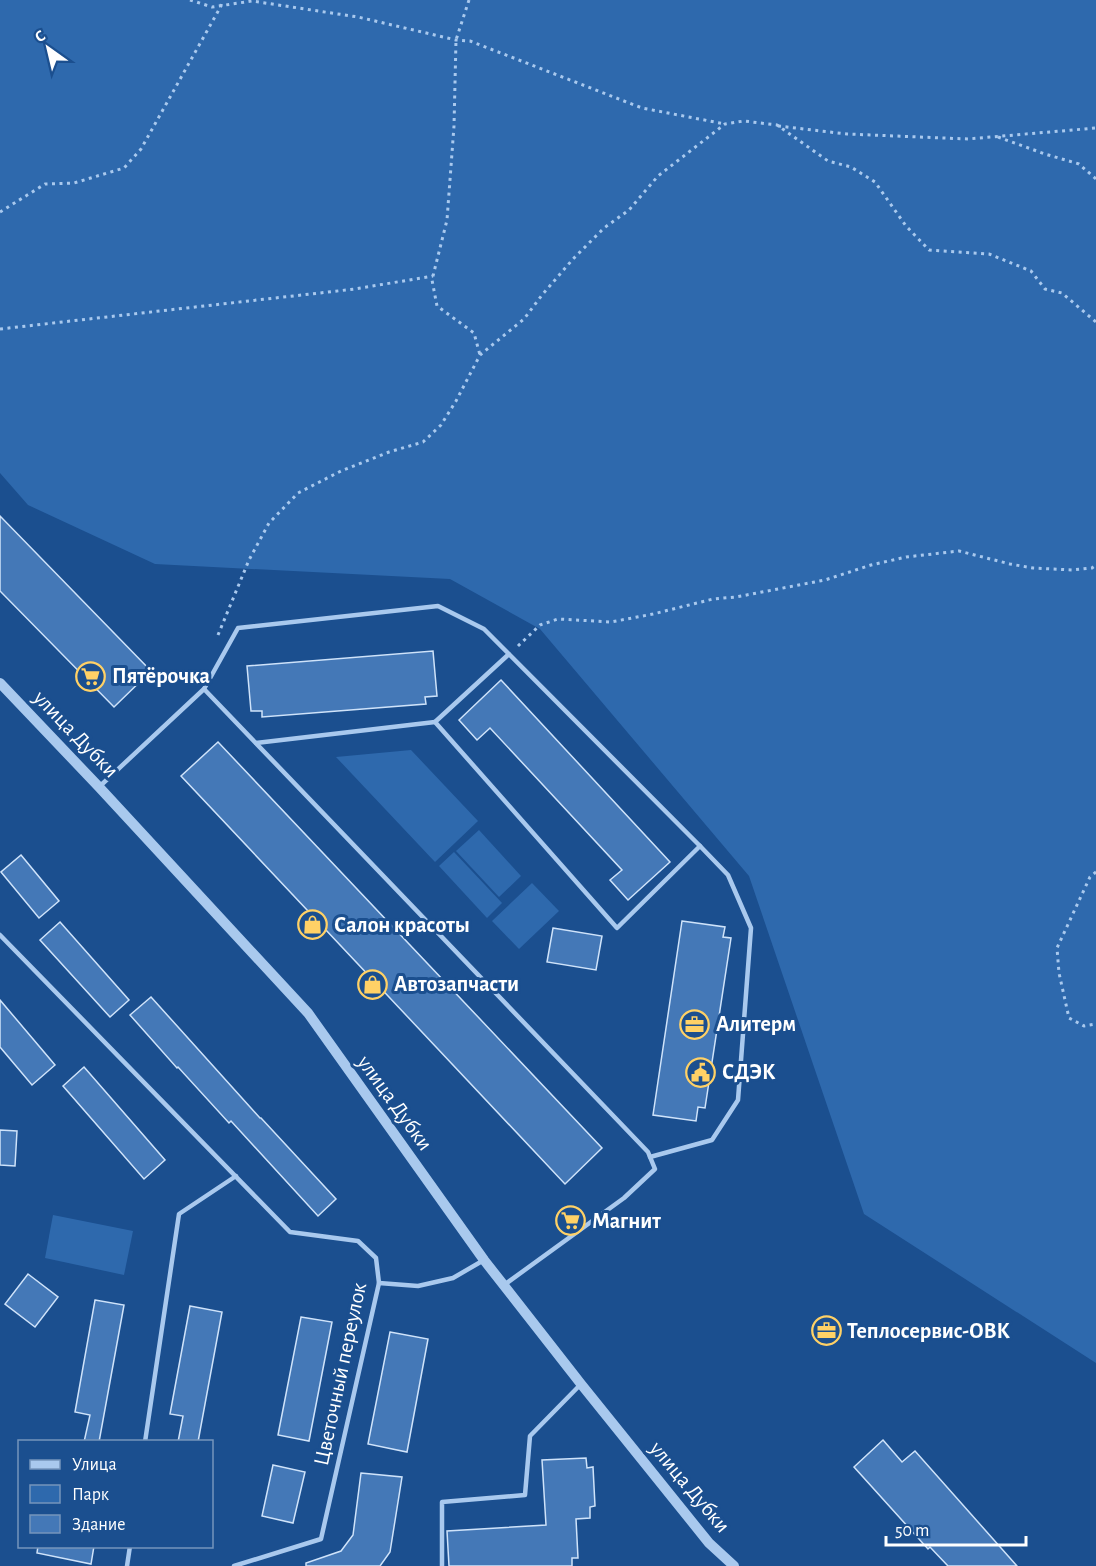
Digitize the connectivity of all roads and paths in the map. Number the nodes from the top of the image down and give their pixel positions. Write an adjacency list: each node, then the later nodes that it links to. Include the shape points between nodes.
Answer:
1 (190, 0): 4 (path)
2 (222, 0): 4 (path)
3 (468, 0): 5 (path)
4 (221, 6): 5 (path, via 252,2 358,17); 11 (path, via 141,148 124,168 74,183 45,184)
5 (456, 40): 6 (path, via 470,41 642,108); 12 (path, via 447,220)
6 (725, 124): 7 (path, via 744,121); 15 (path, via 658,176 628,210 573,259 524,319)
7 (777, 125): 9 (path, via 858,134); 13 (path, via 828,161 851,167 875,182 906,226 929,250 989,255 1030,271 1046,290 1062,293)
8 (1096, 128): 9 (path)
9 (996, 137): 10 (path, via 1079,164)
10 (1096, 179)
11 (0, 212)
12 (433, 276): 14 (path, via 356,289); 15 (path, via 437,306 474,333)
13 (1096, 321)
14 (0, 329)
15 (480, 355): 17 (path, via 441,425 423,442 341,471 298,493 268,523)
16 (1096, 565): 18 (path, via 1072,570 1033,568 959,551 906,557 825,580 713,599 653,615 611,622 558,620 540,625)
17 (218, 635)
18 (509, 654): 20 (lane, via 484,629 438,606 238,628); 21 (lane); 24 (lane)
19 (0, 683): 23 (street, улица Дубки)
20 (204, 689): 22 (lane); 23 (lane)
21 (435, 722): 22 (lane); 24 (lane, via 617,928)
22 (256, 743): 28 (lane)
23 (99, 787): 30 (street, улица Дубки, via 308,1013)
24 (700, 846): 28 (lane, via 728,875 750,928 738,1100 712,1140)
25 (1096, 872): 27 (path, via 1090,877 1057,948 1069,1018 1084,1026)
26 (0, 935): 29 (lane, Цветочный переулок)
27 (1096, 1024)
28 (650, 1157): 32 (lane, via 655,1169 624,1198)
29 (236, 1176): 31 (lane, Цветочный переулок, via 290,1232 358,1241 376,1258); 34 (lane, via 179,1214)
30 (484, 1260): 31 (lane, via 453,1278 418,1286); 32 (street, улица Дубки)
31 (379, 1283): 37 (lane, Цветочный переулок, via 321,1539)
32 (504, 1285): 33 (street, улица Дубки)
33 (581, 1384): 38 (lane, via 530,1436 525,1495 442,1502); 39 (street, улица Дубки, via 709,1542)
34 (145, 1440)
35 (130, 1548): 36 (lane)
36 (127, 1566)
37 (234, 1566)
38 (442, 1566)
39 (734, 1566)

